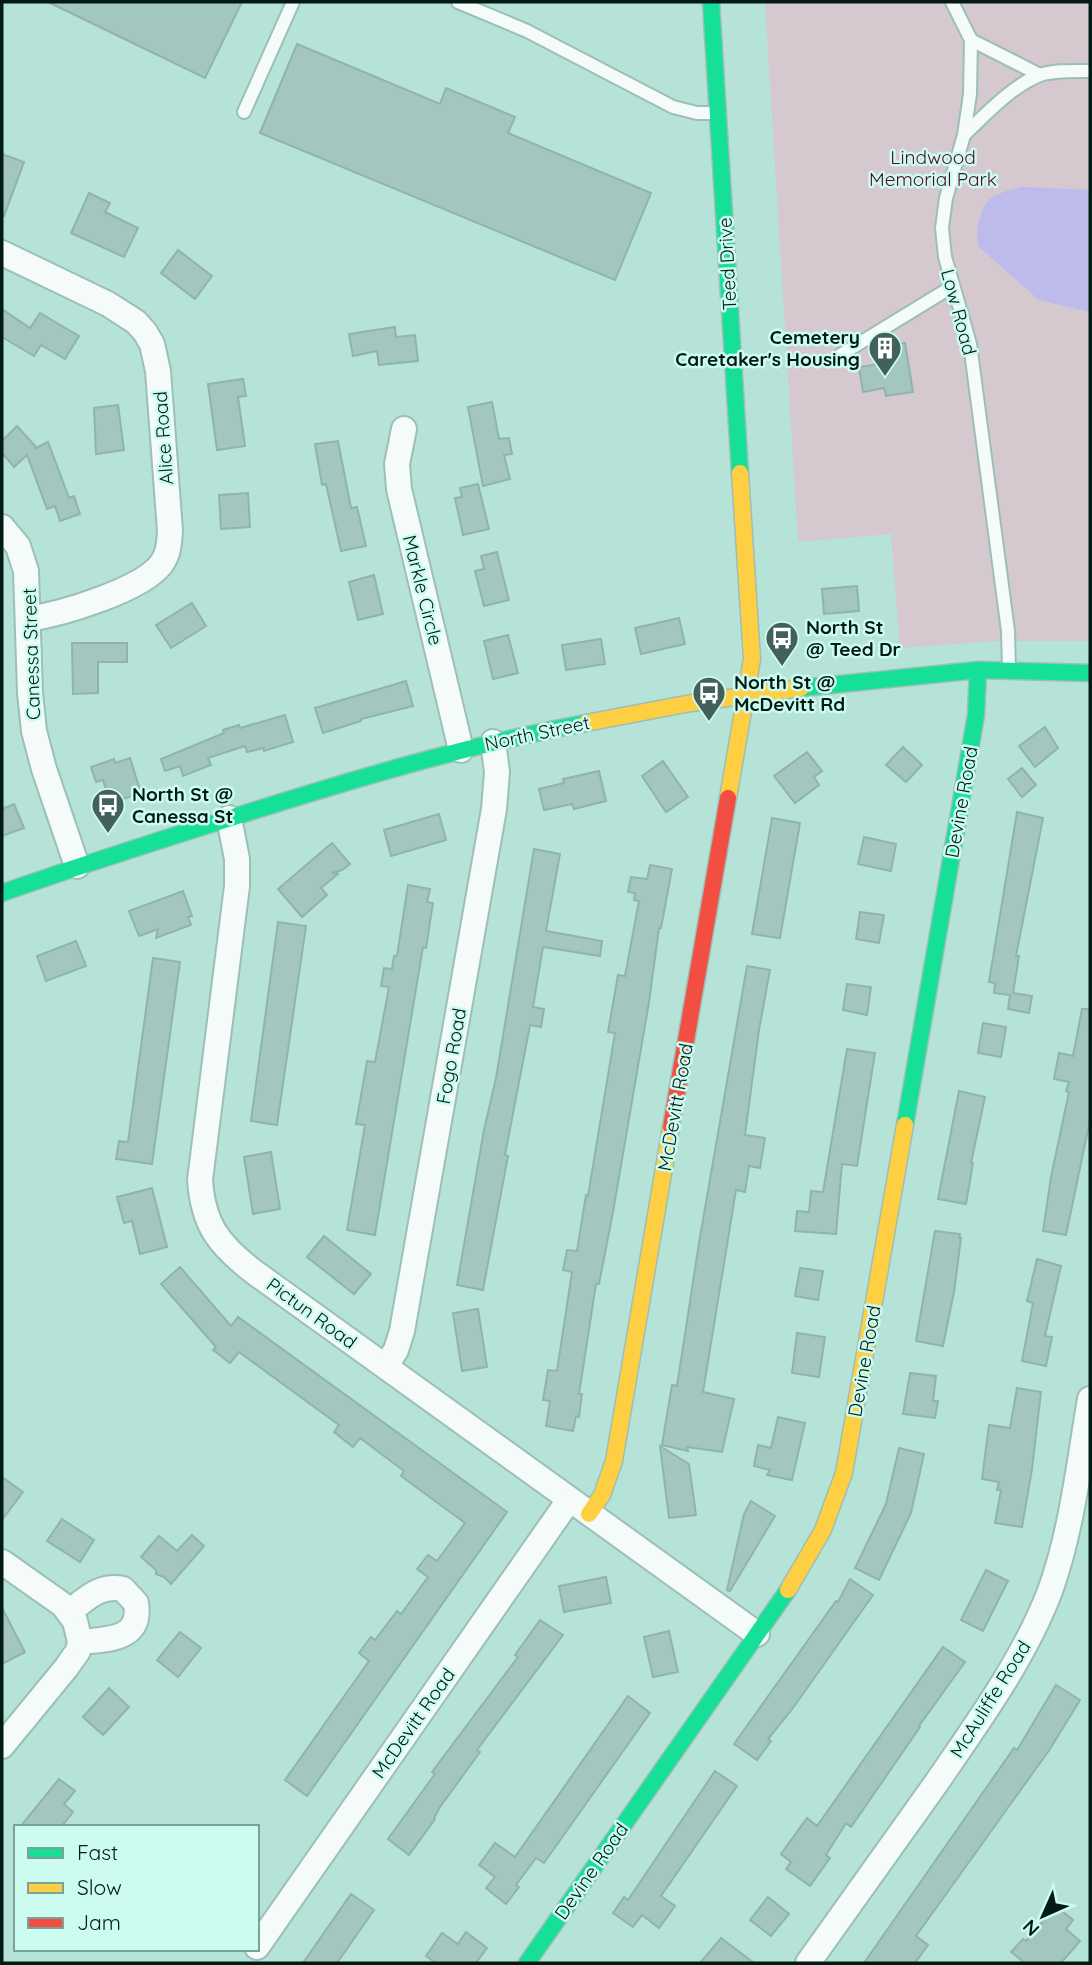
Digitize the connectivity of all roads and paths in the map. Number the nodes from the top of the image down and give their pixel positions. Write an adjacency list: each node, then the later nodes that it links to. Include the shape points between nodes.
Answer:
1 (293, 2): 8 (lane)
2 (458, 2): 9 (lane, via 527,31 673,107)
3 (711, 2): 9 (street, Teed Drive)
4 (952, 2): 5 (lane, Low Road)
5 (971, 40): 7 (lane); 10 (lane, Low Road, via 971,94)
6 (1090, 71): 7 (lane)
7 (1040, 75): 10 (lane, via 992,108)
8 (244, 112)
9 (718, 112): 20 (street, Teed Drive, via 752,646)
10 (964, 135): 12 (lane, Low Road, via 942,228)
11 (2, 253): 16 (street, Alice Road, via 108,304 145,332 156,356 170,531 167,555 141,581 68,610)
12 (953, 286): 13 (lane); 18 (lane, Low Road, via 970,344)
13 (837, 357)
14 (404, 429): 22 (street, Markle Circle, via 397,464 399,489)
15 (2, 527): 16 (street, Canessa Street, via 23,557)
16 (29, 619): 24 (street, Canessa Street, via 34,731)
17 (978, 670): 18 (street, North Street); 20 (street, North Street); 31 (street, Devine Road, via 976,715 844,1475 818,1542)
18 (1009, 670): 19 (street, North Street)
19 (1090, 673)
20 (747, 694): 21 (street, North Street); 28 (street, McDevitt Road, via 614,1461 602,1495)
21 (493, 742): 22 (street, North Street); 26 (street, Fogo Road, via 495,809 402,1331)
22 (461, 750): 23 (street, North Street)
23 (229, 818): 24 (street, North Street); 26 (street, Pictun Road, via 236,846 237,886 201,1165 204,1209 229,1252)
24 (78, 866): 25 (street, North Street)
25 (2, 893)
26 (386, 1366): 28 (street, Pictun Road)
27 (1090, 1399): 36 (street, McAuliffe Road, via 1064,1544 1034,1627 955,1756)
28 (579, 1507): 31 (street, Pictun Road); 34 (street, McDevitt Road)
29 (2, 1562): 30 (street)
30 (69, 1612): 32 (street); 32 (street, via 107,1587 123,1589 136,1603 136,1622 125,1634)
31 (757, 1634): 35 (street, Devine Road)
32 (80, 1642): 33 (street, via 66,1668)
33 (2, 1746)
34 (259, 1944)
35 (527, 1963)
36 (808, 1963)

